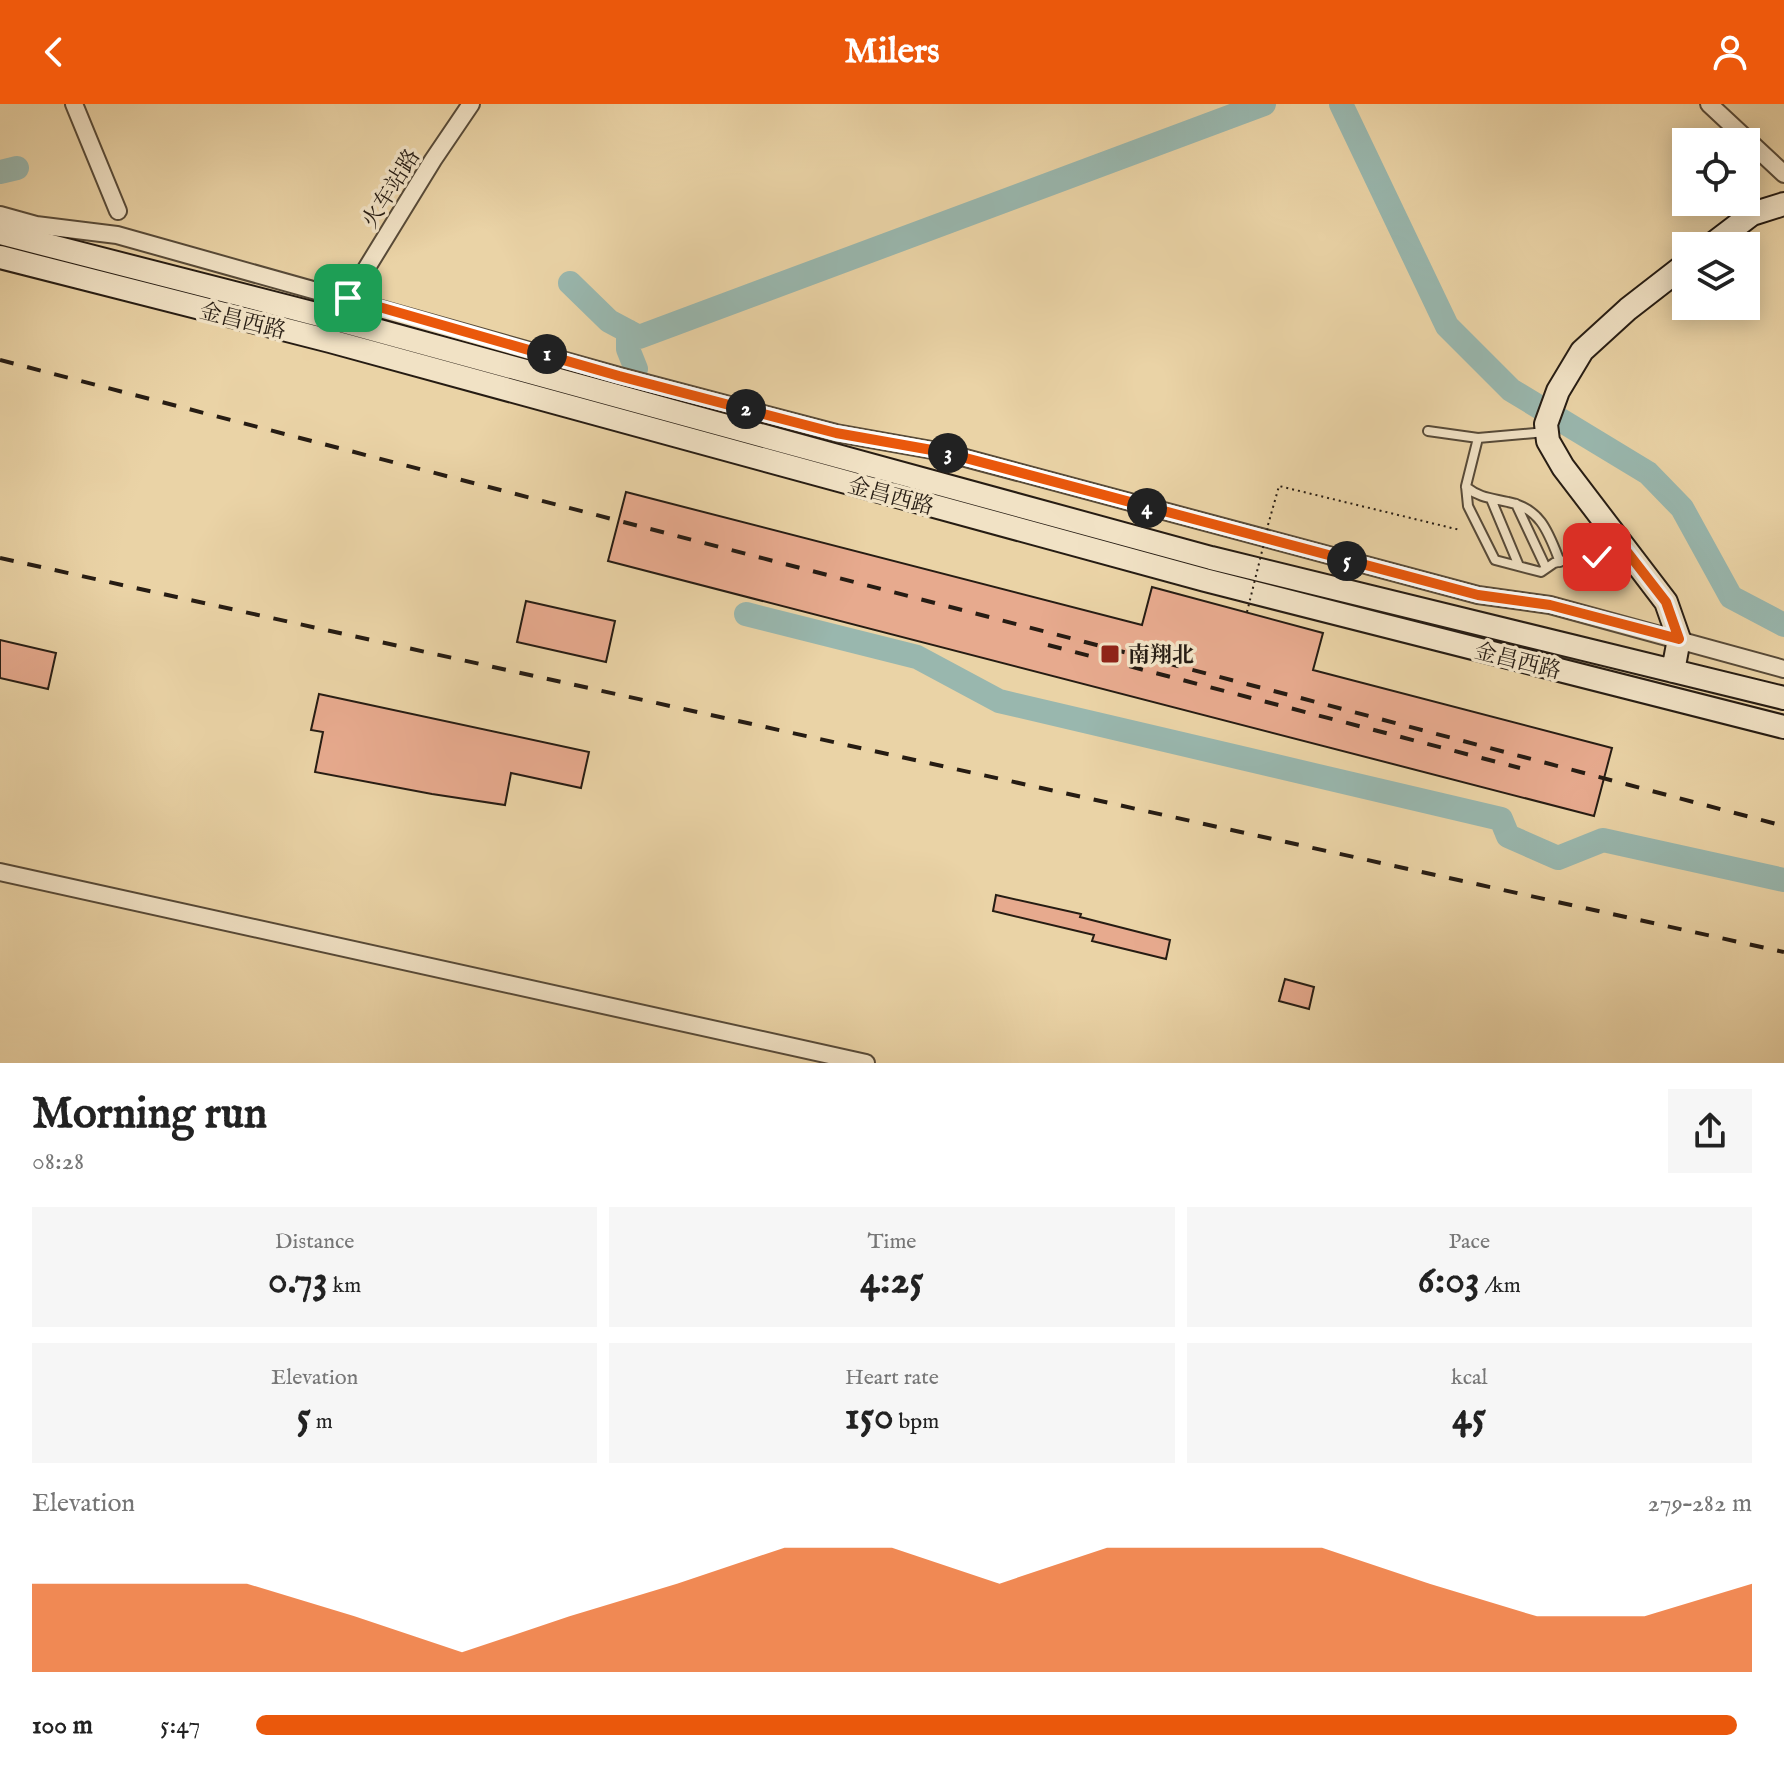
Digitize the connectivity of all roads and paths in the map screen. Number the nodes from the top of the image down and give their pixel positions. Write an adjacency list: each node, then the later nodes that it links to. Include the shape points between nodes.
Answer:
1 (74, 104): 6 (street)
2 (471, 104): 12 (street, 火车站路)
3 (1709, 104): 4 (street)
4 (1784, 174)
5 (1784, 204): 8 (main road, via 1752,214)
6 (118, 211)
7 (0, 215): 12 (street, via 117,235)
8 (1728, 232)
9 (0, 233): 13 (main road, 金昌西路)
10 (0, 257): 14 (main road, 金昌西路)
11 (1672, 275): 15 (main road, via 1582,351 1558,391)
12 (348, 298): 13 (street, 火车站路); 27 (street, via 836,433 943,452 1478,595 1550,605)
13 (335, 319): 14 (street, 火车站路); 29 (main road, 金昌西路, via 1211,558)
14 (330, 341): 31 (main road, 金昌西路, via 1205,580)
15 (1546, 428): 17 (lane); 22 (main road, via 1563,467)
16 (1428, 431): 17 (lane)
17 (1478, 438): 18 (lane)
18 (1466, 486): 19 (lane); 24 (lane, via 1468,506 1495,560)
19 (1491, 499): 20 (lane); 24 (lane)
20 (1515, 504): 23 (lane, via 1534,511); 25 (lane)
21 (1460, 530): 26 (path, bridge, via 1279,486)
22 (1621, 544): 23 (lane, via 1597,557); 27 (main road, via 1666,602)
23 (1560, 562): 25 (lane)
24 (1519, 566): 25 (lane, via 1541,572)
25 (1546, 568)
26 (1247, 612)
27 (1679, 639): 28 (street); 29 (main road)
28 (1784, 669)
29 (1673, 671): 30 (main road, 金昌西路)
30 (1784, 698)
31 (1784, 727)
32 (0, 872): 33 (street)
33 (866, 1063)

